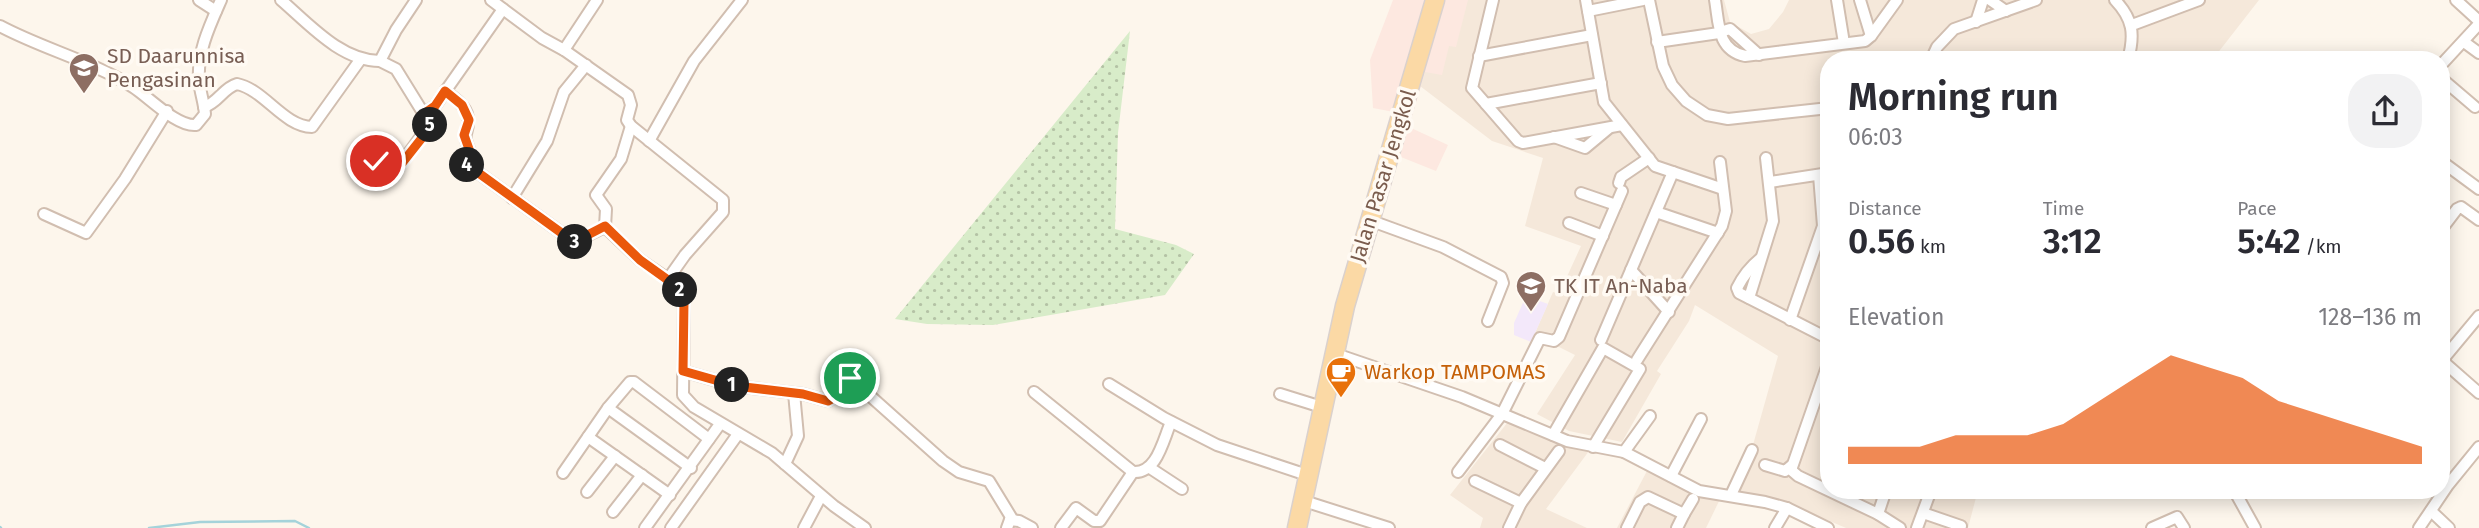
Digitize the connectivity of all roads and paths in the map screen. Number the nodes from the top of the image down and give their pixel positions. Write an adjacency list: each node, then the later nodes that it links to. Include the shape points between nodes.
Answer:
1 (199, 0): 21 (street)
2 (281, 0): 42 (street)
3 (491, 0): 23 (street)
4 (597, 0): 35 (street)
5 (742, 0): 57 (street, via 694,61)
6 (1435, 0): 76 (main road, Jalan Pasar Jengkol)
7 (1494, 0): 40 (street)
8 (1643, 0): 22 (street)
9 (1649, 0): 33 (street)
10 (1715, 0): 29 (street)
11 (1837, 0): 34 (street)
12 (1860, 0): 31 (street)
13 (1897, 0): 31 (street)
14 (1983, 0): 25 (street)
15 (1990, 0): 24 (street)
16 (2036, 0): 24 (street)
17 (2115, 0): 27 (street)
18 (2199, 0): 27 (street)
19 (2456, 0): 26 (street)
20 (412, 1): 43 (street)
21 (218, 5): 49 (street, via 199,63)
22 (1587, 5): 30 (street)
23 (503, 9): 35 (street); 47 (street)
24 (2006, 11): 25 (street)
25 (1976, 22): 36 (street, via 1954,30)
26 (2479, 22): 32 (street)
27 (2132, 25): 37 (street)
28 (0, 26): 52 (street, via 113,76)
29 (1720, 33): 33 (street); 39 (street, via 1730,29); 39 (street, via 1730,50)
30 (1592, 35): 40 (street); 45 (street)
31 (1871, 36): 34 (street)
32 (2464, 41): 38 (street); 41 (street)
33 (1657, 42): 51 (street, via 1672,85 1707,115 1728,119)
34 (1844, 43): 39 (street)
35 (564, 50): 44 (street)
36 (1936, 51)
37 (2130, 51)
38 (2479, 53)
39 (1759, 55)
40 (1479, 56): 48 (street, via 1472,88)
41 (2450, 56)
42 (360, 60): 43 (street); 49 (street, via 312,127 298,124 237,84)
43 (380, 61): 53 (street, via 396,69)
44 (586, 65): 54 (street, via 628,95); 71 (street, via 564,92 547,141)
45 (1601, 83): 48 (street); 55 (street, via 1604,102)
46 (2450, 86): 50 (street)
47 (445, 91): 53 (street); 71 (street, via 462,105 469,120 464,135 469,149 462,161)
48 (1486, 104): 56 (street, via 1518,141)
49 (204, 107): 52 (street, via 203,118 196,125 182,124)
50 (2475, 107)
51 (1820, 109)
52 (167, 111): 74 (street, via 86,233)
53 (425, 113): 61 (street, via 429,129 395,172)
54 (631, 126): 57 (street); 79 (street, via 621,159 596,195 606,209)
55 (1617, 126): 56 (street); 56 (street, via 1585,148); 58 (street)
56 (1554, 137)
57 (649, 141): 84 (street, via 724,205)
58 (1649, 158): 65 (street); 72 (street, via 1621,177)
59 (1766, 158): 67 (street)
60 (2458, 158): 63 (street)
61 (376, 161)
62 (1720, 162): 68 (street)
63 (2450, 162)
64 (2450, 168): 69 (street)
65 (1673, 172): 68 (street); 73 (street)
66 (1820, 175): 67 (street)
67 (1770, 182): 87 (street, via 1773,221 1760,259 1737,288)
68 (1723, 189): 80 (street, via 1726,211)
69 (2479, 190)
70 (1581, 193): 72 (street)
71 (512, 198): 79 (street, via 574,242)
72 (1616, 205): 82 (street)
73 (1656, 212): 80 (street); 83 (street)
74 (44, 214)
75 (2450, 218): 77 (street, via 2461,207)
76 (1369, 220): 88 (street, via 1443,247 1501,277 1503,283); 92 (main road, Jalan Pasar Jengkol)
77 (2479, 220)
78 (1569, 223): 82 (street)
79 (605, 226): 84 (street)
80 (1718, 233): 85 (street)
81 (1820, 235): 87 (street)
82 (1604, 236): 104 (street, via 1559,337 1554,341 1540,338)
83 (1631, 270): 85 (street); 90 (street)
84 (668, 279): 95 (street, via 679,288 684,301)
85 (1670, 312): 93 (street)
86 (2479, 316): 91 (street)
87 (1790, 320): 89 (street)
88 (1488, 321)
89 (1820, 335)
90 (1601, 340)
91 (2450, 351)
92 (1336, 354): 103 (main road, Jalan Pasar Jengkol); 104 (street)
93 (1637, 360)
94 (2450, 367): 98 (street)
95 (683, 371): 100 (street, via 736,386); 108 (street, via 683,396)
96 (1109, 384): 107 (street)
97 (1820, 386): 122 (street)
98 (2478, 391)
99 (1034, 392): 126 (street)
100 (793, 393): 120 (street, via 798,436); 154 (street, via 828,401 850,378 953,468 989,481)
101 (1280, 394): 103 (street)
102 (608, 408): 111 (street); 112 (street, via 634,382); 123 (street)
103 (1325, 408): 130 (main road, Jalan Pasar Jengkol)
104 (1503, 414): 110 (street); 127 (street)
105 (1650, 416): 118 (street)
106 (1701, 419): 131 (street)
107 (1171, 422): 124 (street); 130 (street, via 1217,445)
108 (720, 424): 109 (street); 112 (street)
109 (738, 434): 120 (street); 157 (street)
110 (1553, 435): 114 (street); 114 (street, via 1603,348 1640,369)
111 (588, 437): 119 (street); 128 (street)
112 (709, 439): 123 (street)
113 (1500, 445): 125 (street)
114 (1593, 447): 118 (street)
115 (2479, 447): 133 (street)
116 (1752, 450): 138 (street)
117 (1559, 451): 125 (street)
118 (1624, 452): 131 (street)
119 (615, 456): 129 (street); 136 (street)
120 (785, 464): 139 (street)
121 (1765, 465): 122 (street, via 1785,471)
122 (1791, 466): 134 (street, via 1793,473)
123 (691, 468): 137 (street)
124 (1150, 468): 126 (street); 135 (street)
125 (1545, 468): 147 (street)
126 (1133, 472): 161 (street, via 1100,521 1076,508)
127 (1458, 472)
128 (563, 473)
129 (642, 475): 137 (street); 150 (street)
130 (1310, 476): 146 (main road, Jalan Pasar Jengkol)
131 (1671, 476): 138 (street, via 1699,491)
132 (1475, 481): 147 (street)
133 (2450, 484)
134 (1820, 486)
135 (1182, 489)
136 (587, 492)
137 (670, 495): 156 (street)
138 (1731, 495): 148 (street)
139 (821, 496): 158 (street); 159 (street)
140 (1693, 499): 152 (street)
141 (1849, 499): 153 (street)
142 (1883, 499): 153 (street)
143 (1928, 499): 151 (street)
144 (2239, 499): 173 (street)
145 (2440, 499): 149 (street)
146 (1304, 502): 162 (main road, Jalan Pasar Jengkol); 163 (street)
147 (1521, 503): 164 (street)
148 (1787, 508): 167 (street); 168 (street)
149 (2431, 511): 174 (street); 175 (street)
150 (613, 512)
151 (1923, 513): 155 (street); 170 (street)
152 (1684, 514): 165 (street, via 1648,496); 166 (street)
153 (1878, 514): 169 (street)
154 (1009, 524): 160 (street, via 1019,521)
155 (1961, 526)
156 (645, 528)
157 (671, 528)
158 (804, 528)
159 (865, 528)
160 (1032, 528)
161 (1060, 528)
162 (1297, 528)
163 (1388, 528)
164 (1509, 528)
165 (1627, 528)
166 (1677, 528)
167 (1775, 528)
168 (1828, 528)
169 (1900, 528)
170 (1917, 528)
171 (2152, 528): 172 (street, via 2177,517)
172 (2184, 528)
173 (2255, 528)
174 (2419, 528)
175 (2449, 528)

